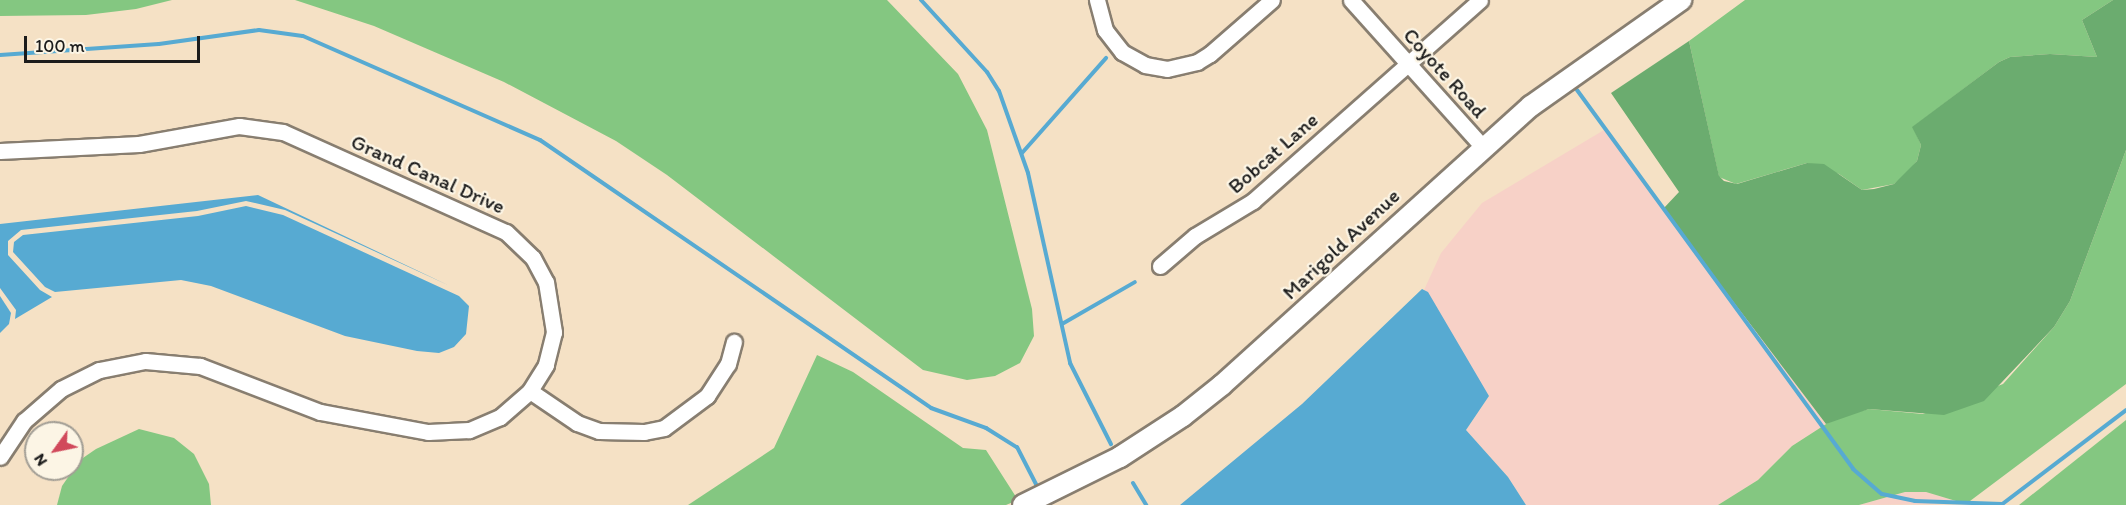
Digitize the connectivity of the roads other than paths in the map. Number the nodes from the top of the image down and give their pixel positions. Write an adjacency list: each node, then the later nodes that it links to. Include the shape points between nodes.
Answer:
1 (1097, 0): 2 (street, via 1106,30 1122,52 1145,65 1167,69 1210,54)
2 (1272, 0)
3 (1352, 0): 6 (street, Coyote Road)
4 (1480, 0): 6 (street, Bobcat Lane)
5 (1681, 0): 7 (main road, Marigold Avenue, via 1590,61)
6 (1408, 64): 7 (street, Coyote Road); 9 (street, Bobcat Lane, via 1253,201 1195,236)
7 (1482, 147): 13 (main road, Marigold Avenue, via 1222,385 1129,452)
8 (0, 151): 11 (street, Grand Canal Drive, via 139,144 239,126 261,126 283,132 493,224 516,239 533,258 550,295 552,344 546,365)
9 (1160, 266)
10 (734, 342): 11 (street, via 728,364 707,396 679,418 654,430 599,431 562,415)
11 (530, 391): 12 (street, Grand Canal Drive, via 490,422 469,430 440,433 320,412 200,366 172,361 134,362 99,370 51,395 24,421)
12 (0, 457)
13 (1023, 505)

